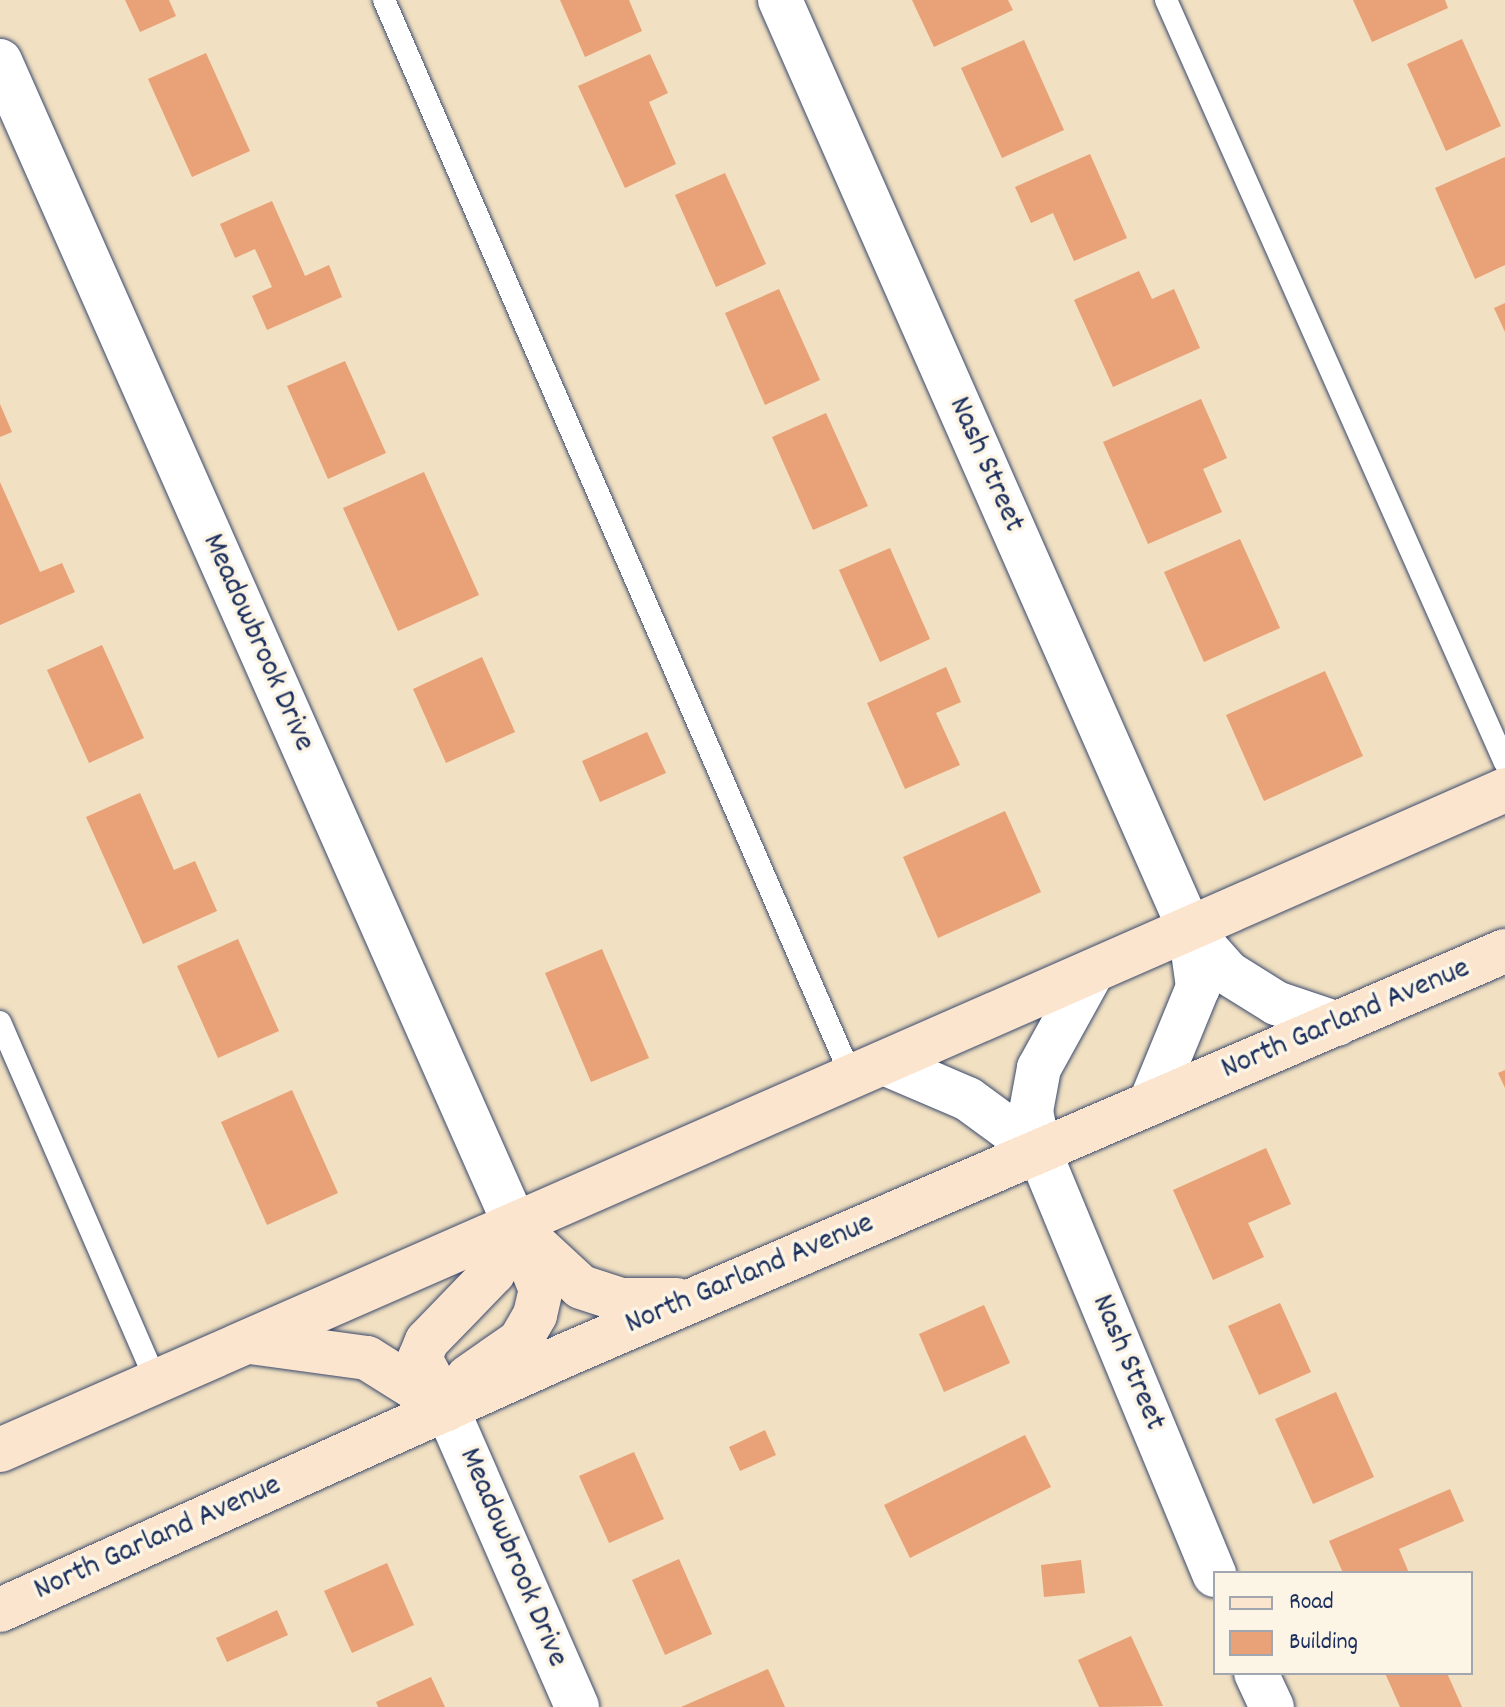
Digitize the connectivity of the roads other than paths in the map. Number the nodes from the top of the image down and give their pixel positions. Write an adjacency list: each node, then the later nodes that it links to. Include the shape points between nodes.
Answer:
1 (384, 0): 11 (lane)
2 (780, 0): 6 (street, Nash Street)
3 (1166, 0): 5 (lane)
4 (0, 61): 14 (street, Meadowbrook Drive)
5 (1501, 789): 6 (main road)
6 (1190, 930): 8 (main road); 10 (street, Nash Street, via 1228,973 1276,1003); 12 (street, Nash Street, via 1198,987)
7 (1505, 951): 10 (main road, North Garland Avenue)
8 (1092, 972): 11 (main road); 13 (street, Nash Street, via 1039,1068 1031,1111)
9 (0, 1022): 17 (lane)
10 (1338, 1024): 12 (main road, North Garland Avenue)
11 (868, 1071): 13 (street, via 968,1099); 14 (main road)
12 (1150, 1104): 13 (main road, North Garland Avenue)
13 (1039, 1151): 15 (main road, North Garland Avenue); 20 (street, Nash Street)
14 (515, 1225): 15 (main road, via 581,1287 657,1304); 16 (main road); 18 (main road, via 493,1273 427,1341 420,1358); 18 (main road, via 541,1290 535,1315 520,1341 460,1383)
15 (702, 1296): 18 (main road, North Garland Avenue)
16 (247, 1342): 17 (main road); 18 (main road, via 367,1358)
17 (156, 1381): 19 (main road)
18 (447, 1409): 21 (main road, North Garland Avenue); 23 (street, Meadowbrook Drive)
19 (0, 1450)
20 (1213, 1571)
21 (0, 1610)
22 (1257, 1675): 24 (street)
23 (577, 1707)
24 (1272, 1707)

